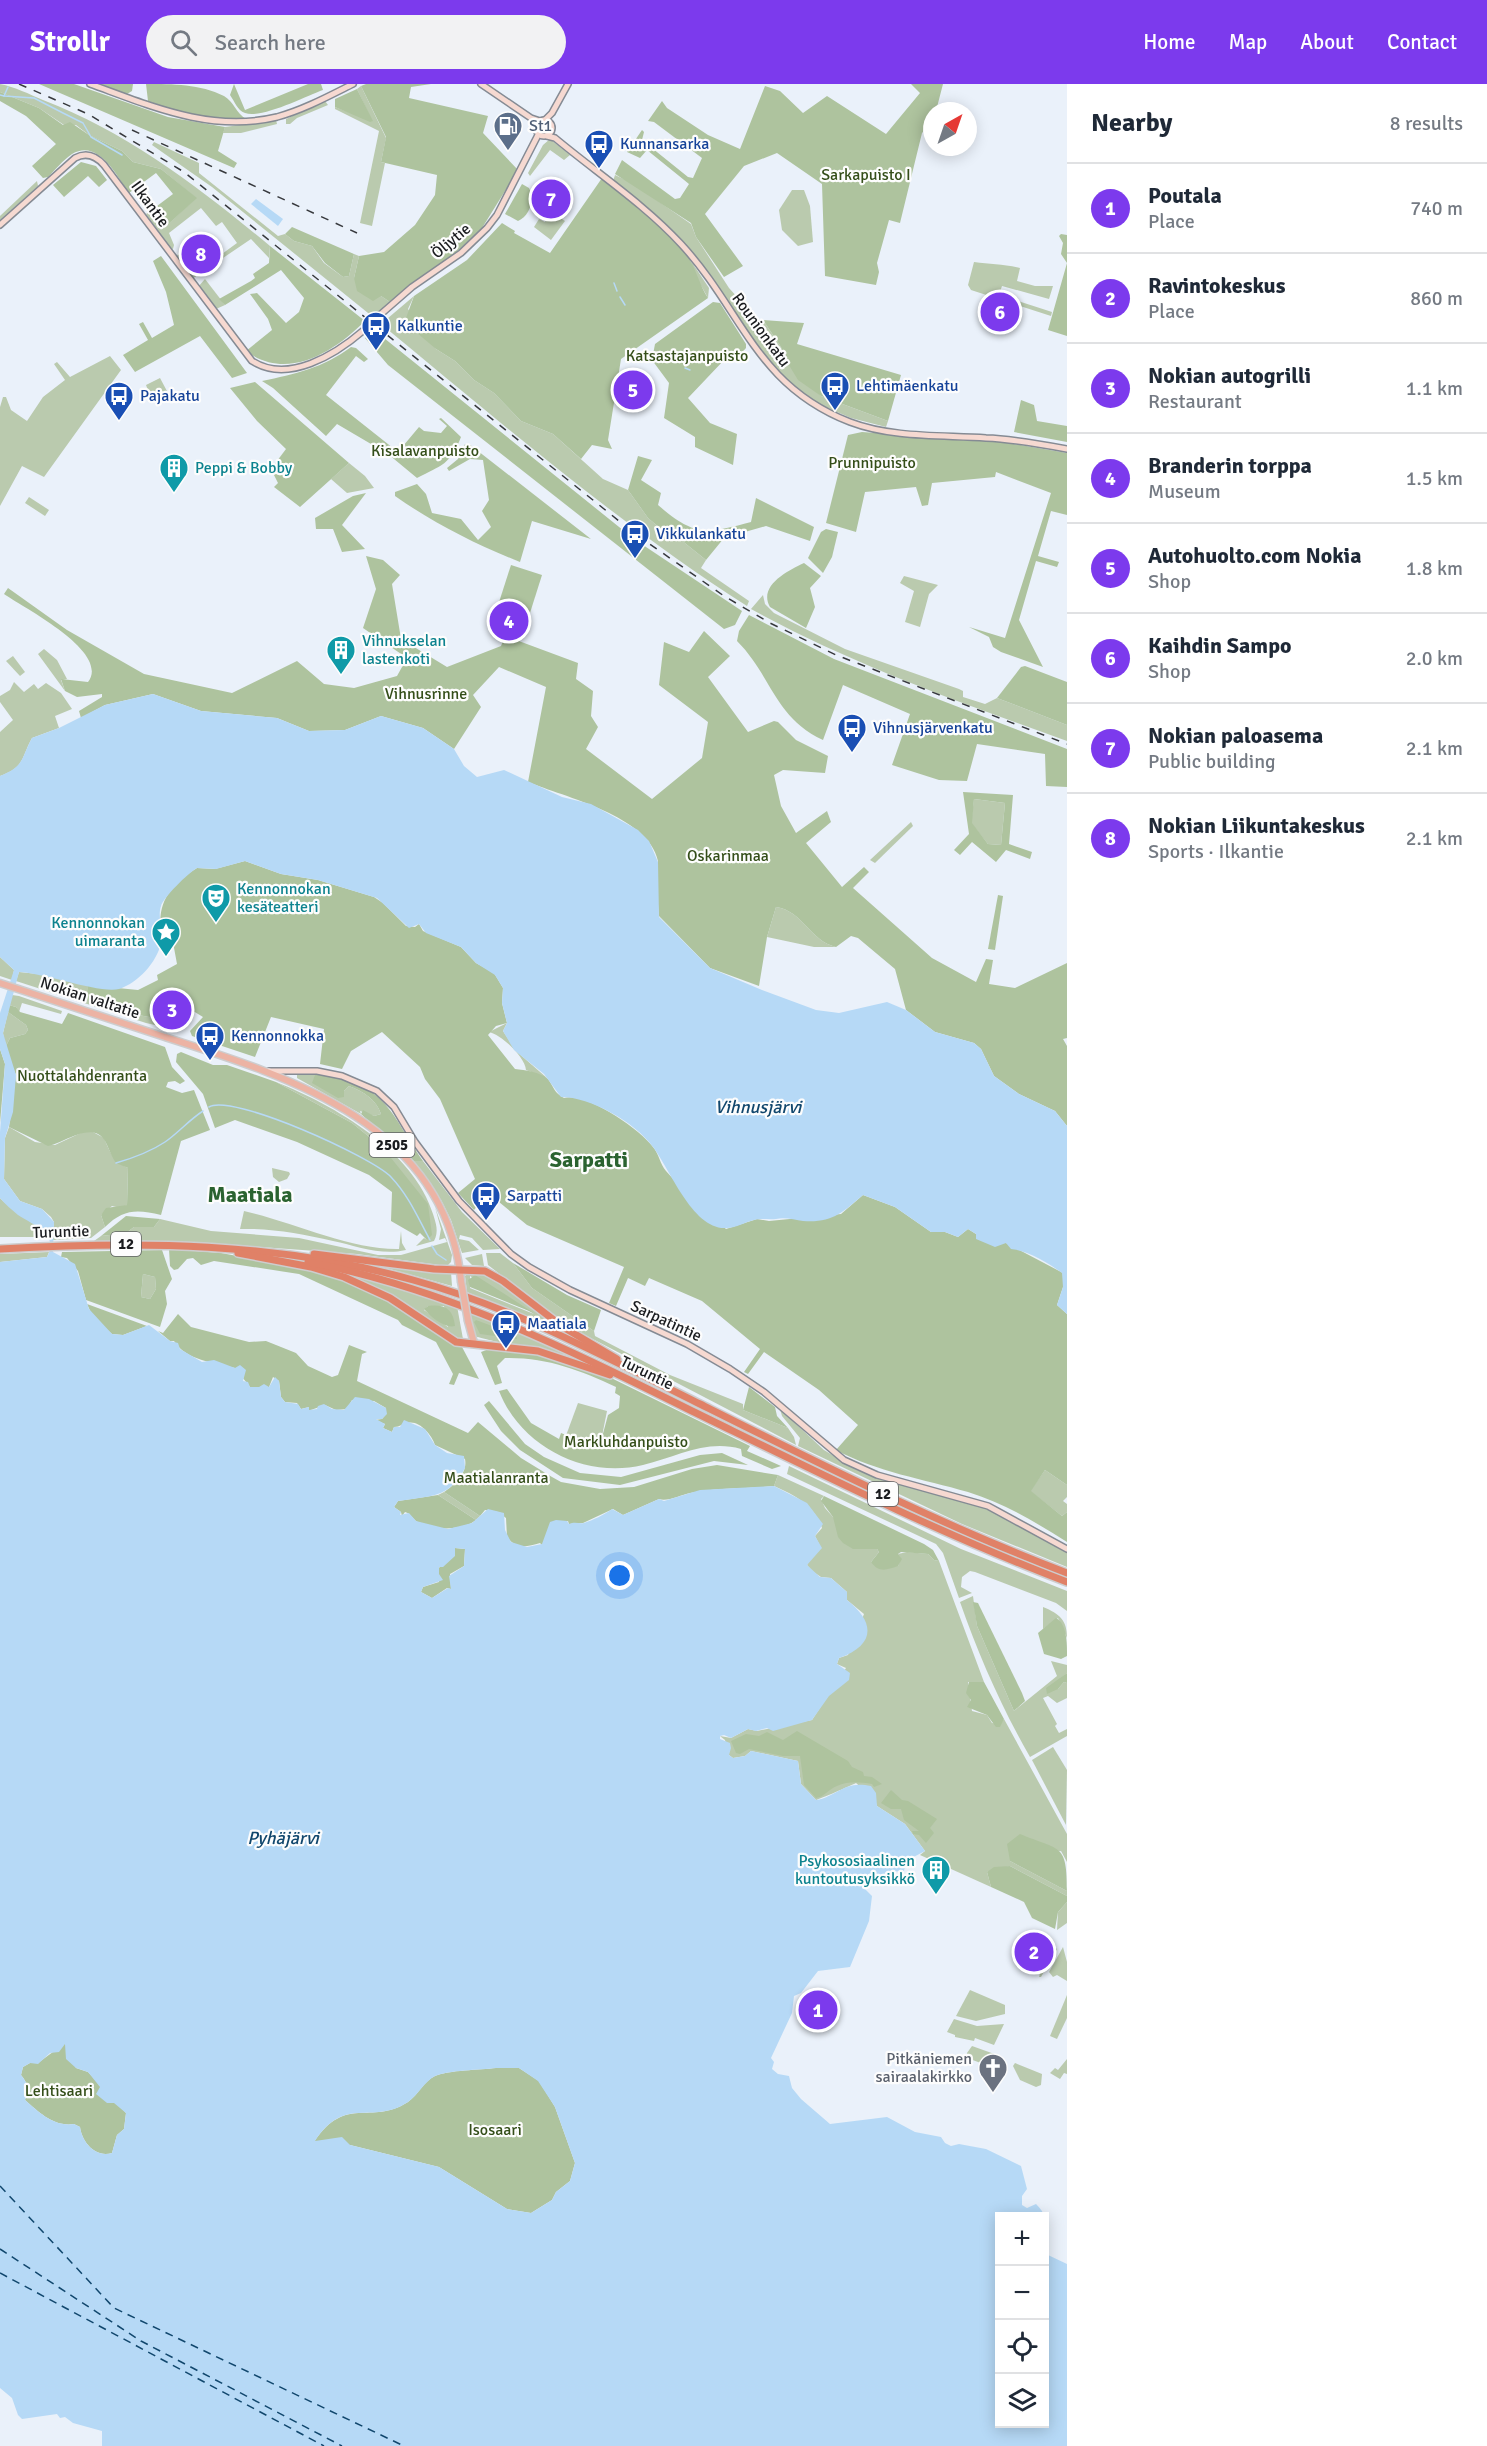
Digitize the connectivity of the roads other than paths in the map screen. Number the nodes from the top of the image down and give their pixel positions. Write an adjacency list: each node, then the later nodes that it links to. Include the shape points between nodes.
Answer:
1 (90, 84): 2 (main road, via 168,111 224,123 279,117)
2 (353, 84)
3 (481, 84): 5 (main road)
4 (568, 84): 5 (main road)
5 (543, 123): 6 (main road, Rounionkatu); 7 (main road)
6 (552, 130): 7 (main road, Öljytie); 8 (main road, Rounionkatu)
7 (543, 136): 8 (main road, Rounionkatu); 10 (main road, Öljytie, bridge, via 487,228 462,253 412,287)
8 (555, 138): 11 (main road, Rounionkatu, via 674,236 699,265 772,370 816,405 850,422 890,431 1010,440)
9 (0, 225): 10 (main road, Ilkantie, via 75,158 94,156 252,361 272,370 302,366 329,355)
10 (357, 336)
11 (1067, 449)
12 (1, 983): 14 (main road, Nokian valtatie / 2505)
13 (295, 1070): 14 (main road, Sarpatintie); 15 (main road); 24 (main road, Sarpatintie, via 342,1076 387,1099 459,1201 511,1254 544,1276 730,1369 764,1392 844,1460 877,1475 988,1506)
14 (269, 1071): 15 (main road, Nokian valtatie / 2505)
15 (290, 1080): 20 (main road, Nokian valtatie / 2505, via 359,1118 412,1165 445,1215)
16 (196, 1247): 17 (highway, Turuntie / 12, via 161,1244); 18 (highway, Turuntie / 12); 19 (highway, Turuntie / 12)
17 (0, 1249)
18 (230, 1251): 21 (highway, via 344,1277 390,1298 451,1339); 23 (highway, Turuntie / 12, via 335,1267 441,1298 557,1344)
19 (261, 1251): 20 (highway); 22 (highway, Turuntie / 12, via 361,1267 443,1289 528,1322)
20 (459, 1269): 21 (main road, Nokian valtatie / 2505, bridge); 22 (highway, via 479,1269 495,1276 563,1327)
21 (474, 1343): 23 (highway, via 560,1356)
22 (654, 1381): 25 (highway, Turuntie / 12, via 900,1502)
23 (681, 1405): 26 (highway, Turuntie / 12, via 896,1510)
24 (1067, 1549)
25 (1067, 1573)
26 (1067, 1582)

